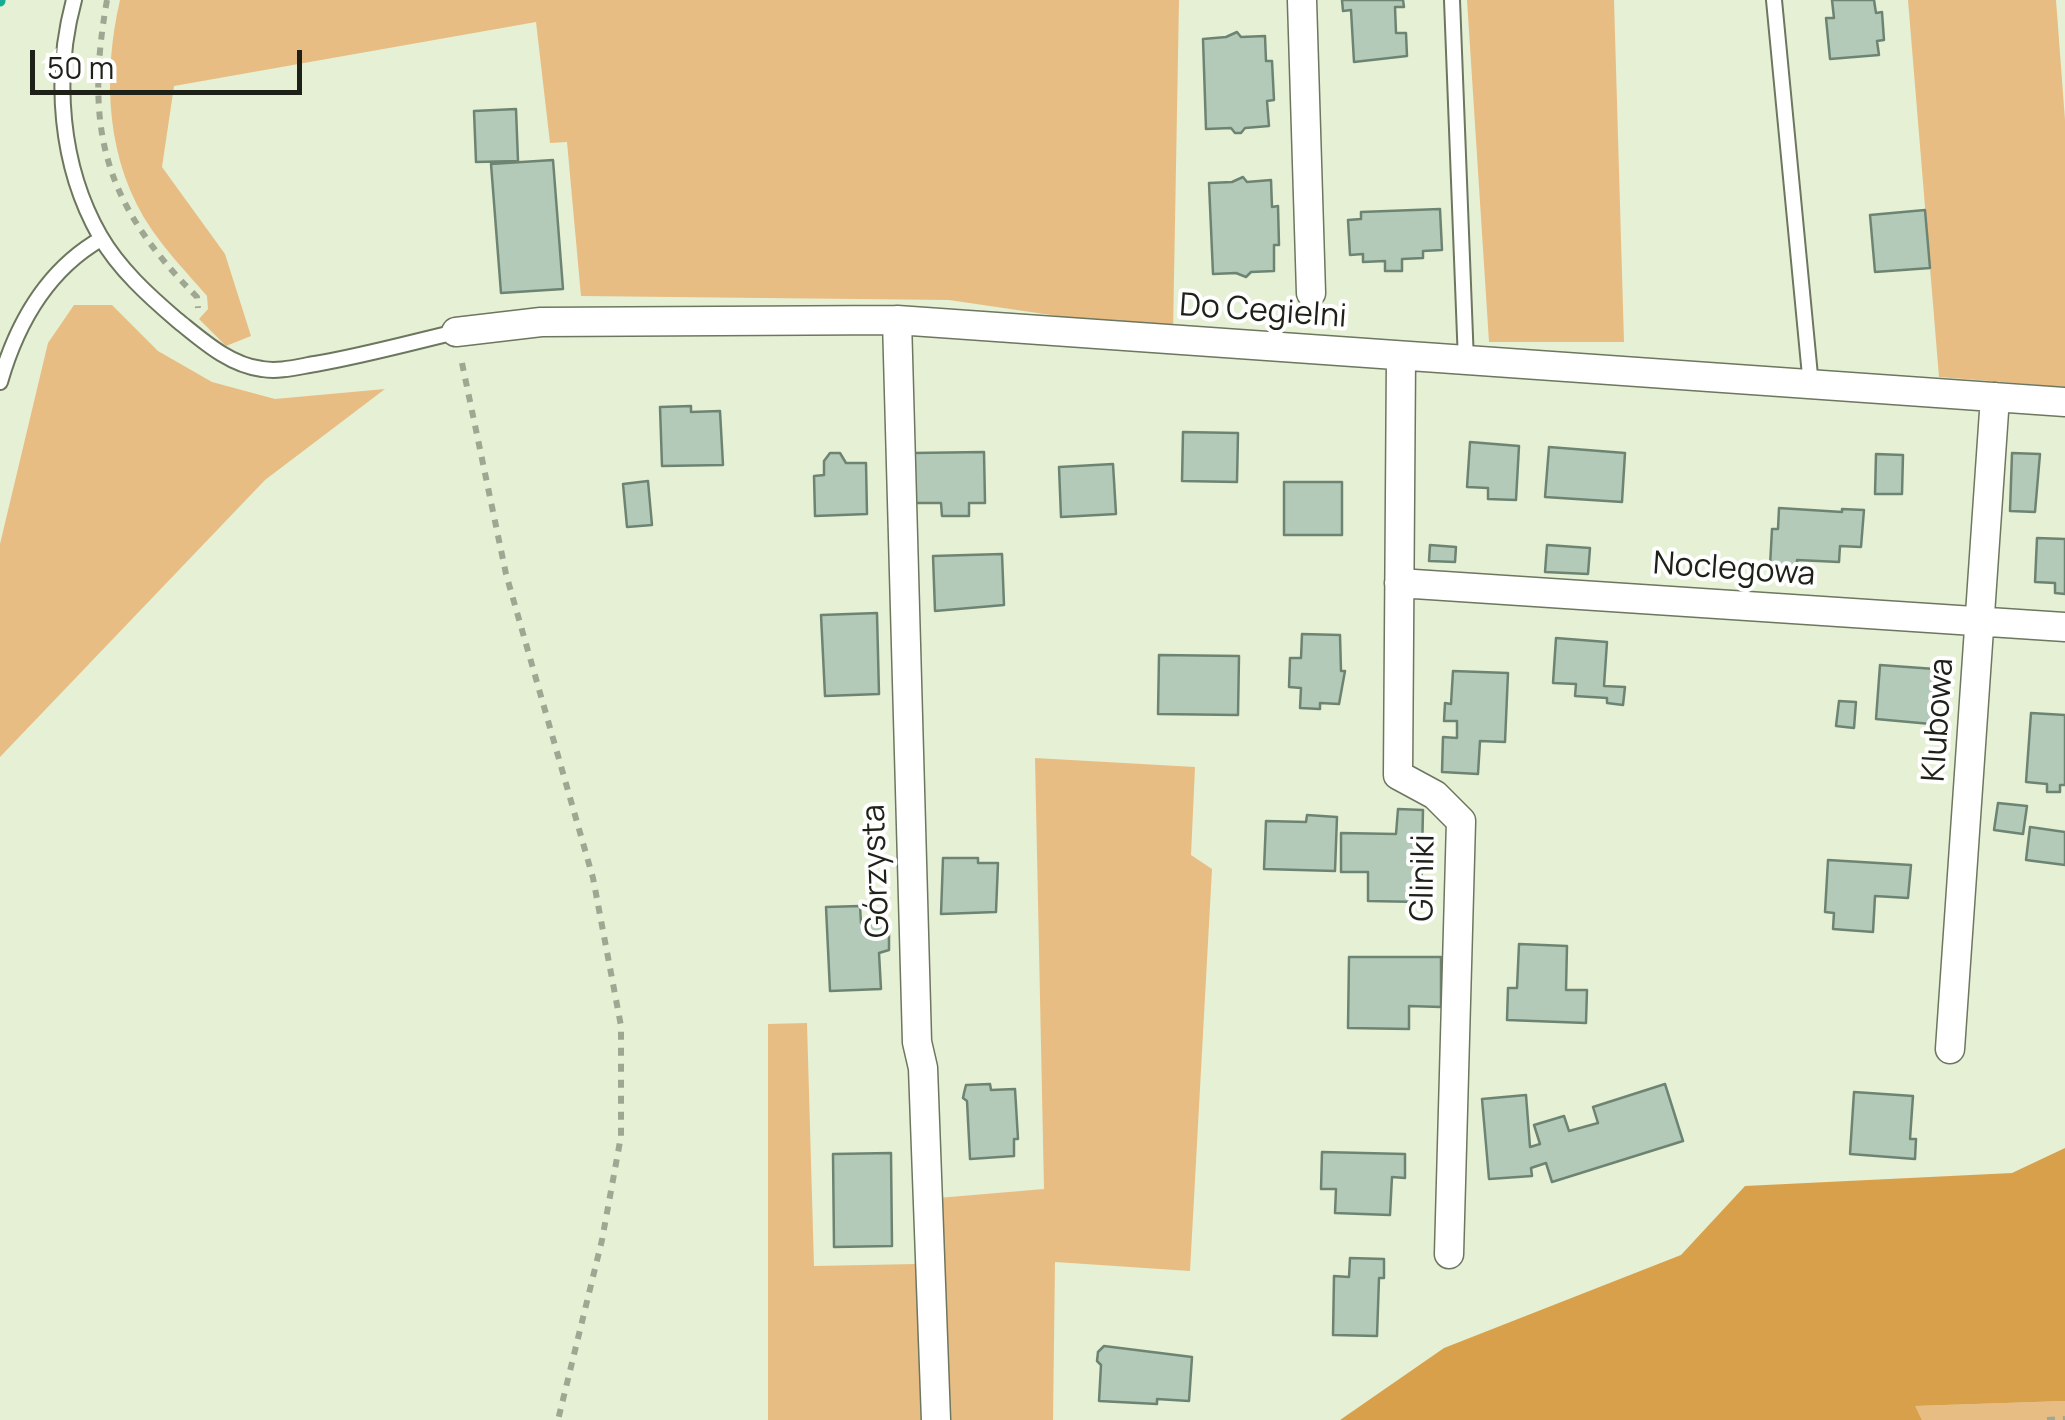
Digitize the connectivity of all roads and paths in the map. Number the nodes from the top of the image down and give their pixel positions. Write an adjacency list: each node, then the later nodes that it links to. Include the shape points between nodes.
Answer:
1 (74, 0): 6 (lane, via 61,97 77,185)
2 (107, 0): 8 (path, via 98,86 110,176 139,231 197,297)
3 (1302, 0): 7 (street)
4 (1452, 0): 12 (lane)
5 (1774, 0): 14 (lane)
6 (101, 239): 10 (lane, via 185,326 223,354 261,369); 13 (lane, via 66,264 36,300)
7 (1312, 294)
8 (194, 315)
9 (897, 320): 10 (street, Do Cegielni, via 541,322); 11 (street, Do Cegielni); 24 (street, Górzysta, via 916,1042 924,1068)
10 (456, 332): 23 (path, via 506,574 593,878 621,1026 621,1136)
11 (1401, 357): 12 (street, Do Cegielni); 17 (street, Gliniki)
12 (1466, 362): 14 (street, Do Cegielni)
13 (1, 376)
14 (1811, 386): 15 (street, Do Cegielni)
15 (1995, 397): 16 (street, Do Cegielni); 18 (street, Klubowa)
16 (2065, 402)
17 (1399, 583): 18 (street, Noclegowa); 21 (street, Gliniki, via 1398,775 1435,795 1461,821)
18 (1982, 621): 19 (street, Noclegowa); 20 (street, Klubowa)
19 (2065, 627)
20 (1950, 1049)
21 (1449, 1254)
22 (2065, 1419): 25 (path)
23 (558, 1420)
24 (936, 1420)
25 (2047, 1420)

